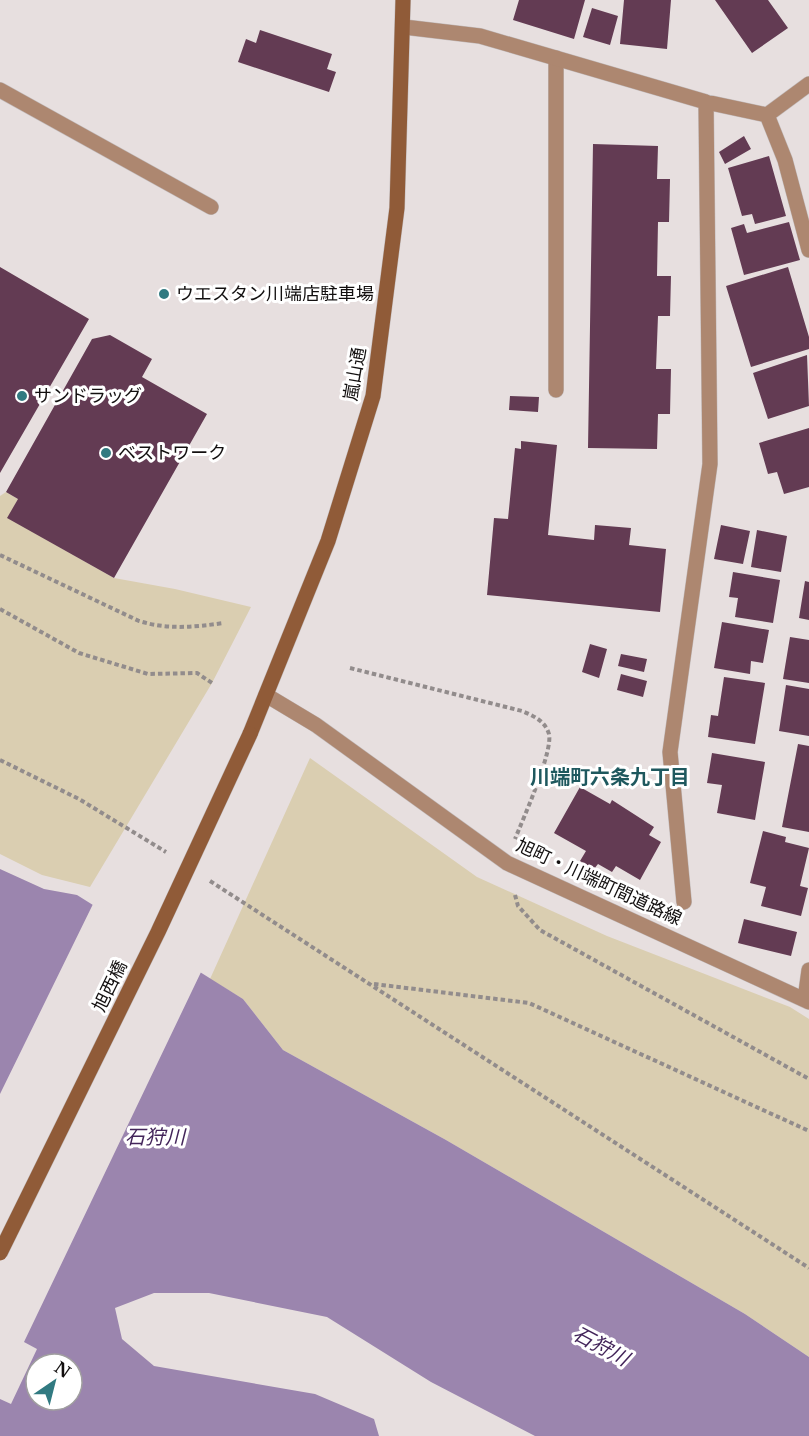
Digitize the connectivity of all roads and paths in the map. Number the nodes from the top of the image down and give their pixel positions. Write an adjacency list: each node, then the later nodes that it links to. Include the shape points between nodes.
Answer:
1 (403, 0): 2 (street, 嵐山通)
2 (404, 27): 3 (street, via 480,36); 16 (street, 嵐山通, via 397,208 373,396 328,541)
3 (555, 58): 6 (street); 10 (street)
4 (809, 84): 7 (street)
5 (0, 90): 8 (street)
6 (706, 102): 7 (street); 22 (street, via 710,464 670,752)
7 (767, 115): 9 (street, via 785,160)
8 (211, 207)
9 (809, 250)
10 (556, 390)
11 (0, 555): 13 (path, via 158,627)
12 (0, 609): 15 (path, via 79,653 148,674 197,673)
13 (224, 623)
14 (350, 668): 20 (path, via 522,711 544,723 550,745)
15 (212, 682)
16 (266, 695): 17 (street, 嵐山通); 20 (street, 旭町・川端町間道路線, via 316,725)
17 (250, 734): 28 (street, 旭西橋, bridge, via 158,932)
18 (0, 760): 19 (path, via 79,799)
19 (175, 858)
20 (507, 863): 25 (street, 旭町・川端町間道路線); 26 (path, via 518,906 540,930)
21 (204, 877): 24 (path)
22 (684, 902)
23 (809, 970): 25 (street)
24 (372, 984): 27 (path, via 529,1003); 29 (path)
25 (807, 1000)
26 (809, 1079)
27 (809, 1131)
28 (0, 1253)
29 (809, 1268)

